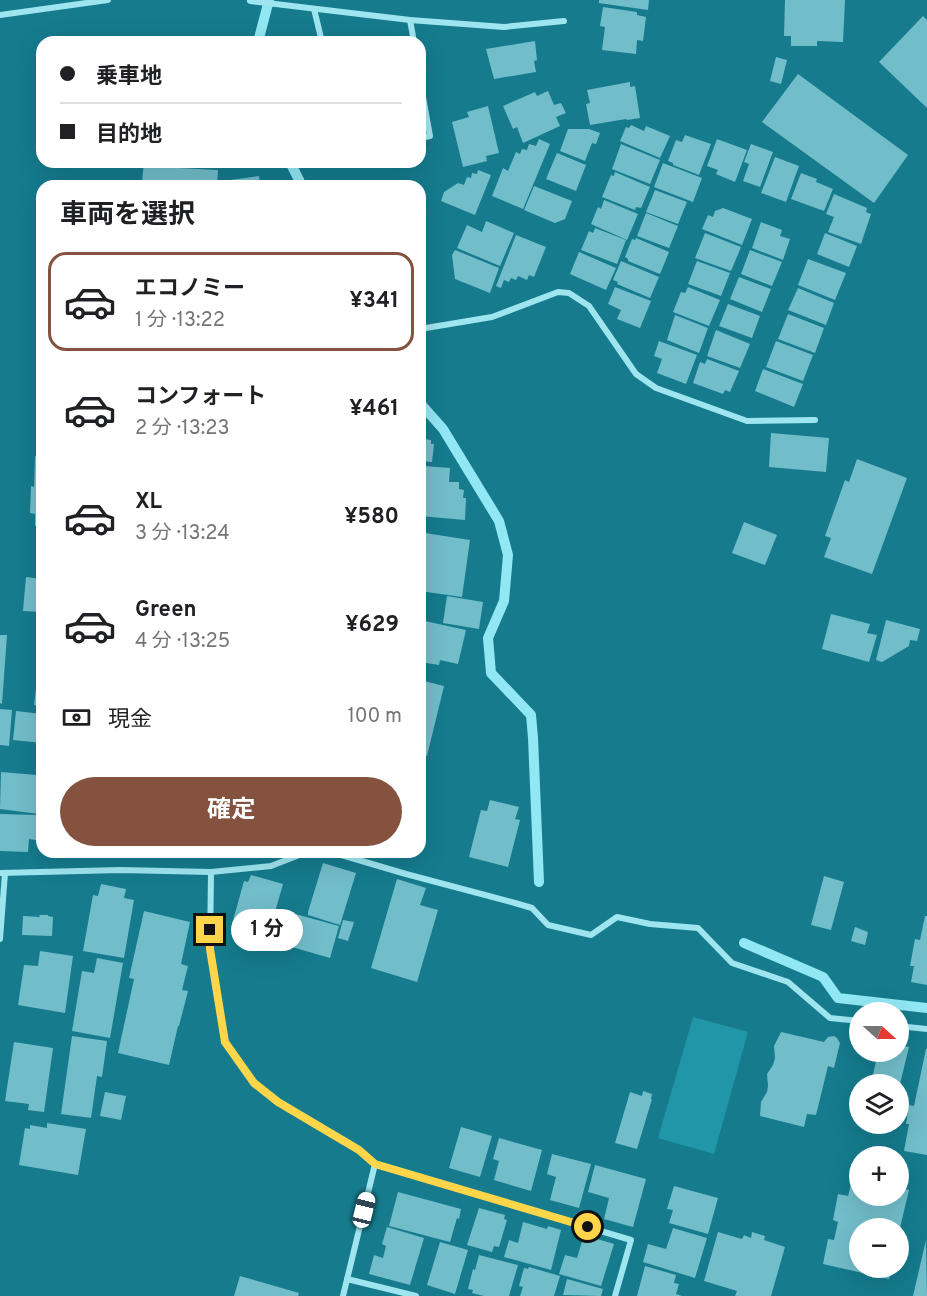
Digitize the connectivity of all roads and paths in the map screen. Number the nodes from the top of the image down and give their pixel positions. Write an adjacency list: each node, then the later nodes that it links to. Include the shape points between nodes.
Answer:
1 (108, 0): 4 (street)
2 (251, 0): 3 (street)
3 (314, 9): 5 (street); 7 (street)
4 (0, 15)
5 (410, 20): 6 (street, via 504,27); 8 (street)
6 (564, 21)
7 (321, 36)
8 (413, 36)
9 (426, 114): 10 (street, via 430,136)
10 (426, 137)
11 (426, 328): 12 (street, via 492,317 558,292 569,293 590,306 636,374 656,388 747,421)
12 (815, 420)
13 (292, 858): 15 (street, via 271,866)
14 (351, 858): 18 (street, via 515,903 532,909 548,925 591,935 617,917 698,928 732,963 788,982 830,1018)
15 (211, 872): 16 (street); 21 (street, via 210,949 225,1042 254,1083)
16 (2, 873): 17 (street)
17 (0, 939)
18 (849, 1020)
19 (909, 1027): 20 (street)
20 (927, 1029)
21 (375, 1164): 22 (street); 25 (street, via 631,1240)
22 (347, 1279): 23 (street); 24 (street)
23 (343, 1296)
24 (416, 1296)
25 (615, 1296)

